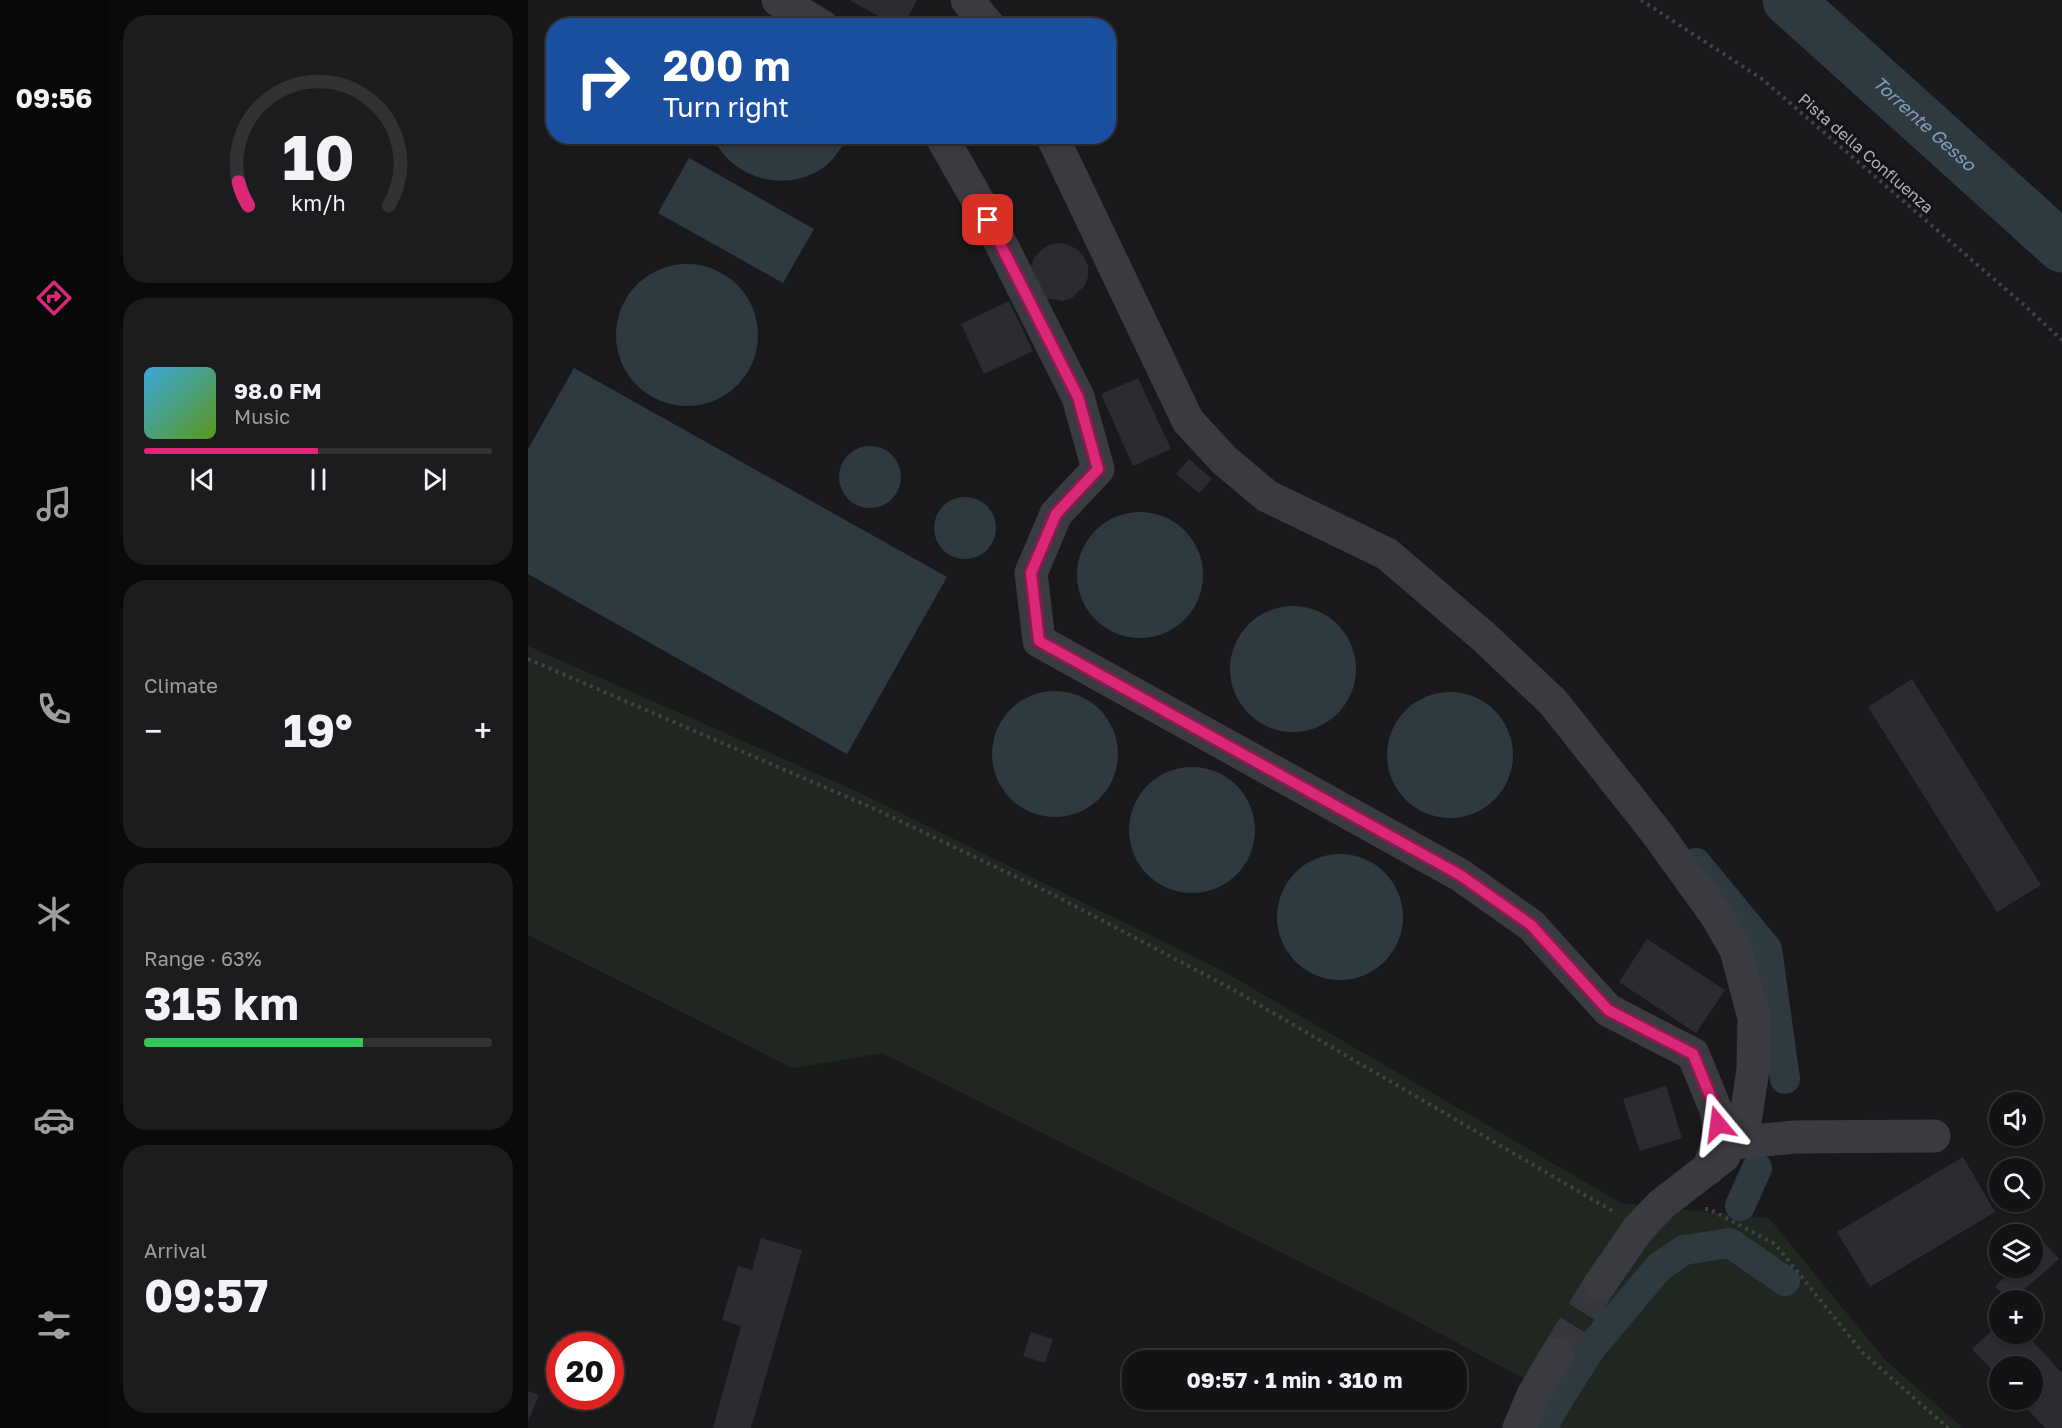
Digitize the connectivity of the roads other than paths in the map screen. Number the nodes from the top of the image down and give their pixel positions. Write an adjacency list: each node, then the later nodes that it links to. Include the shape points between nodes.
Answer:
1 (777, 0): 3 (lane)
2 (967, 0): 4 (lane)
3 (808, 18)
4 (982, 18)
5 (945, 144): 9 (lane, via 1078,397 1098,469 1056,514 1031,573 1039,641 1460,875 1531,925 1608,1010 1693,1054 1716,1110 1720,1137)
6 (1056, 144): 8 (lane, via 1188,421 1224,460 1267,496 1387,554 1493,645 1553,702 1716,915 1736,950 1754,1017 1753,1070)
7 (1934, 1136): 8 (lane, via 1795,1137)
8 (1742, 1142): 9 (lane)
9 (1708, 1169): 10 (lane, via 1662,1204 1638,1229)
10 (1600, 1284)
11 (1557, 1354): 12 (lane)
12 (1519, 1428)

